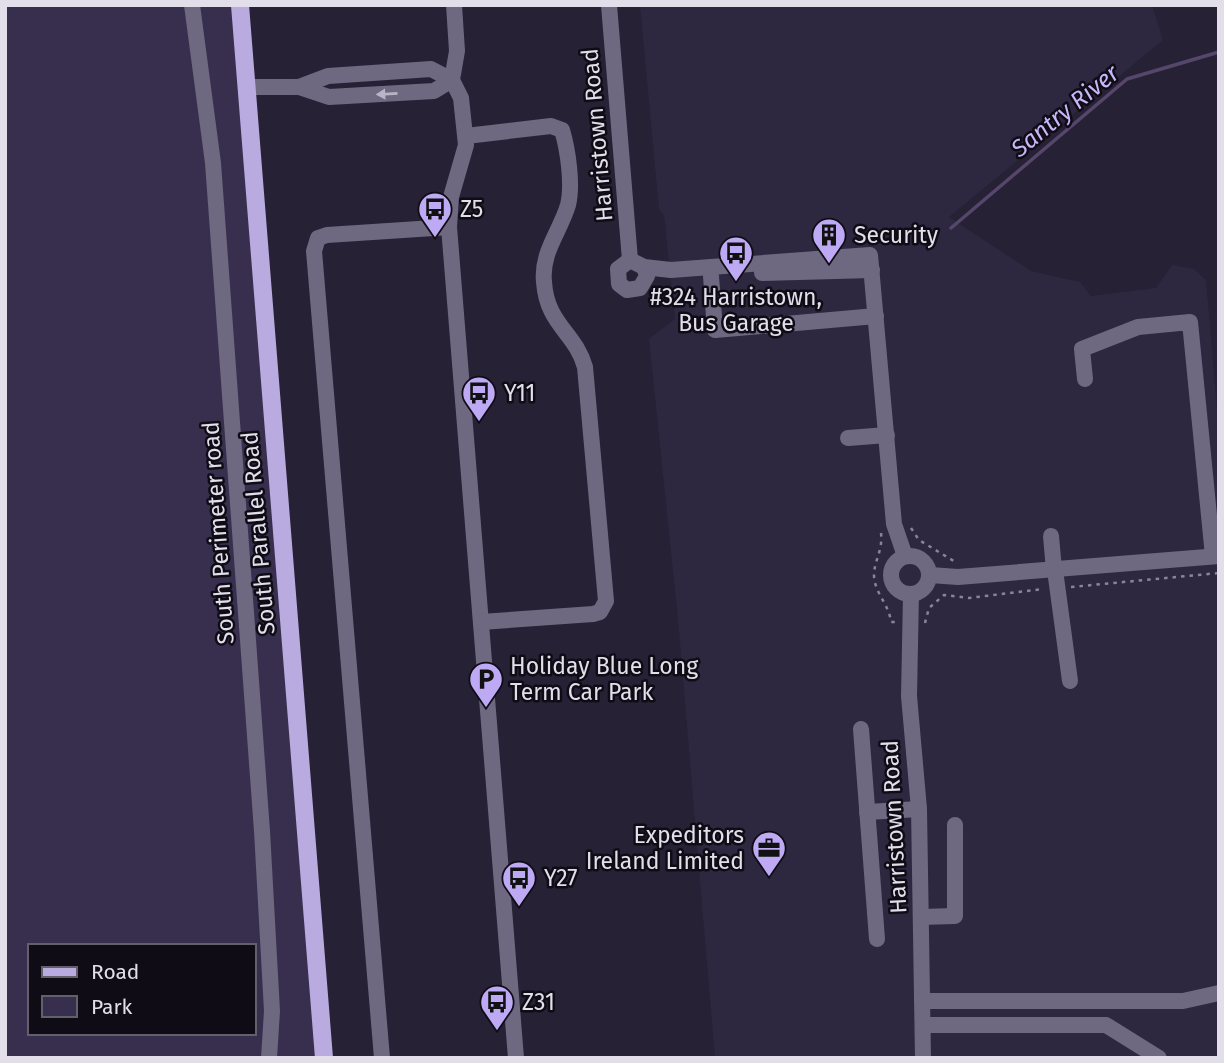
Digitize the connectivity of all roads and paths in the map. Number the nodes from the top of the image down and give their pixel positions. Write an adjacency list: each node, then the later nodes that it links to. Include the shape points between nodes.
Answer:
1 (192, 5): 43 (street, South Perimeter road, via 213,163 262,831 272,1011)
2 (240, 5): 6 (main road, South Parallel Road)
3 (454, 5): 5 (street, via 457,51)
4 (609, 5): 10 (street, Harristown Road)
5 (453, 80): 6 (street, via 434,91 329,97 299,87); 7 (street, via 461,98)
6 (246, 88): 44 (main road, South Parallel Road)
7 (466, 136): 8 (street, via 451,197); 30 (street, via 551,126 562,130 569,199 547,250 543,280 550,310 580,351 585,367 606,601 600,612 593,614)
8 (449, 227): 30 (street); 45 (street, via 327,235 318,237 314,251)
9 (871, 263): 10 (street); 11 (street); 12 (street)
10 (640, 270): 11 (street)
11 (711, 276): 12 (street, via 715,330)
12 (876, 316): 14 (street)
13 (1085, 379): 20 (street, via 1082,349 1138,327 1190,322)
14 (887, 435): 15 (street); 19 (street, via 894,524)
15 (848, 438)
16 (884, 532): 31 (path, via 875,584 891,622)
17 (1051, 536): 22 (street)
18 (919, 540): 21 (path, via 945,559 957,560)
19 (905, 556): 24 (street, via 922,559); 28 (street, via 894,565 891,579 899,590)
20 (1216, 556): 22 (street)
21 (957, 566)
22 (1054, 570): 24 (street); 33 (street)
23 (1219, 573): 25 (path)
24 (930, 575): 28 (street, via 925,587)
25 (1063, 587)
26 (958, 589): 29 (path)
27 (1052, 589): 29 (path)
28 (911, 594): 35 (street, Harristown Road, via 909,695)
29 (959, 598): 32 (path, via 940,597 929,608 926,623)
30 (481, 622): 46 (street)
31 (898, 622)
32 (920, 623)
33 (1070, 681)
34 (861, 729): 36 (street)
35 (919, 809): 36 (street); 38 (street, Harristown Road)
36 (867, 812): 39 (street)
37 (955, 825): 38 (street, via 955,916)
38 (921, 918): 41 (street, Harristown Road)
39 (877, 939)
40 (1219, 993): 41 (street, via 1183,1000)
41 (922, 1002): 42 (street, Harristown Road)
42 (923, 1025): 47 (street, Harristown Road); 48 (street, via 1106,1025)
43 (269, 1058)
44 (324, 1058)
45 (382, 1058)
46 (516, 1058)
47 (923, 1058)
48 (1159, 1058)

